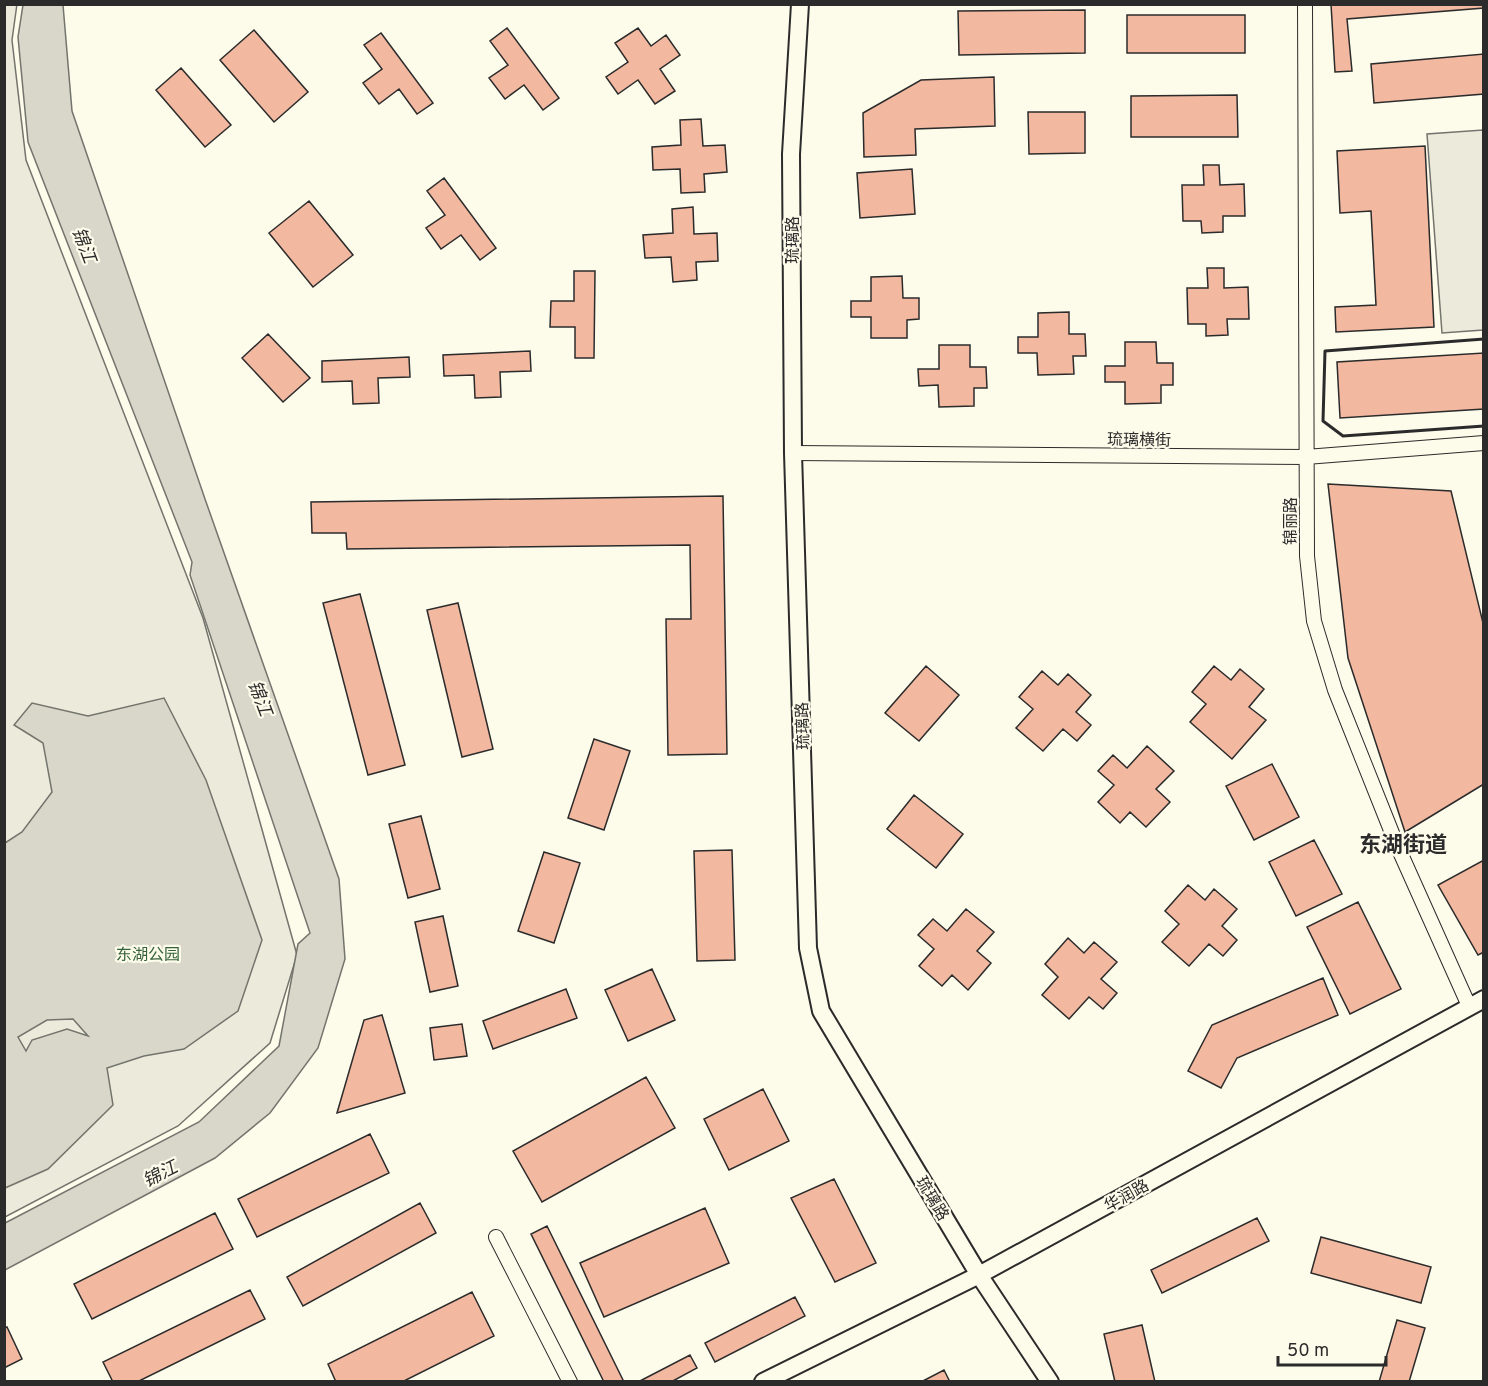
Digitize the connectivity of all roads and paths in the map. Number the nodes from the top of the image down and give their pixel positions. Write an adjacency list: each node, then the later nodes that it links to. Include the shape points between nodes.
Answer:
1 (800, 4): 4 (street, 琉璃路, via 791,154)
2 (1305, 4): 5 (street, 锦丽路)
3 (1484, 443): 5 (street, 琉璃横街)
4 (793, 453): 5 (street, 琉璃横街); 8 (street, 琉璃路, via 808,948 821,1011)
5 (1306, 457): 6 (street, 锦丽路, via 1307,556 1314,621 1335,690 1387,821)
6 (1476, 1003): 8 (street, 华润路)
7 (496, 1237): 9 (street)
8 (979, 1275): 10 (street, 华润路); 11 (street, 琉璃路)
9 (570, 1382)
10 (763, 1382)
11 (1050, 1382)

